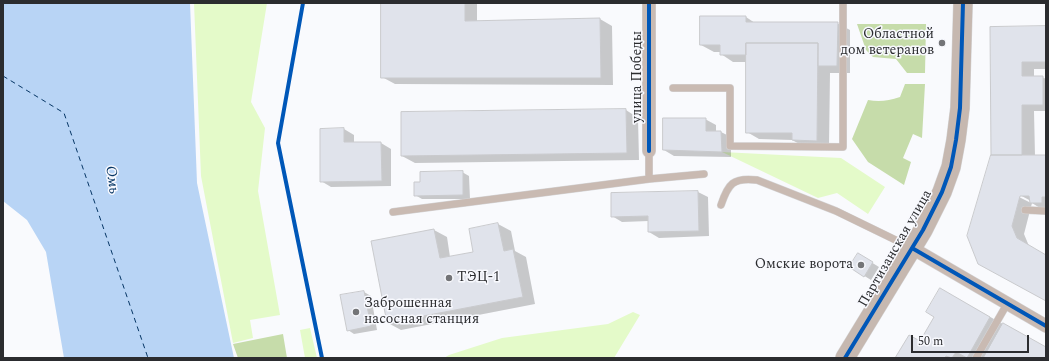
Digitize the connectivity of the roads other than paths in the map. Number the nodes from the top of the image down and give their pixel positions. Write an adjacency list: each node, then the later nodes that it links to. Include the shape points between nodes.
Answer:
1 (649, 3): 5 (street, улица Победы)
2 (843, 3): 4 (lane, via 843,147 730,146 730,88)
3 (963, 3): 12 (street, Партизанская улица, via 960,108 951,167 942,192)
4 (673, 88)
5 (649, 151): 7 (lane)
6 (704, 174): 7 (lane)
7 (648, 179): 11 (lane)
8 (721, 206): 12 (lane, via 726,190 734,182 745,178 757,180 836,211)
9 (1025, 210): 10 (lane)
10 (1046, 211)
11 (393, 212)
12 (912, 248): 13 (street); 15 (street, Партизанская улица)
13 (1007, 304): 14 (street); 16 (lane)
14 (1046, 326)
15 (845, 358)
16 (976, 358)

